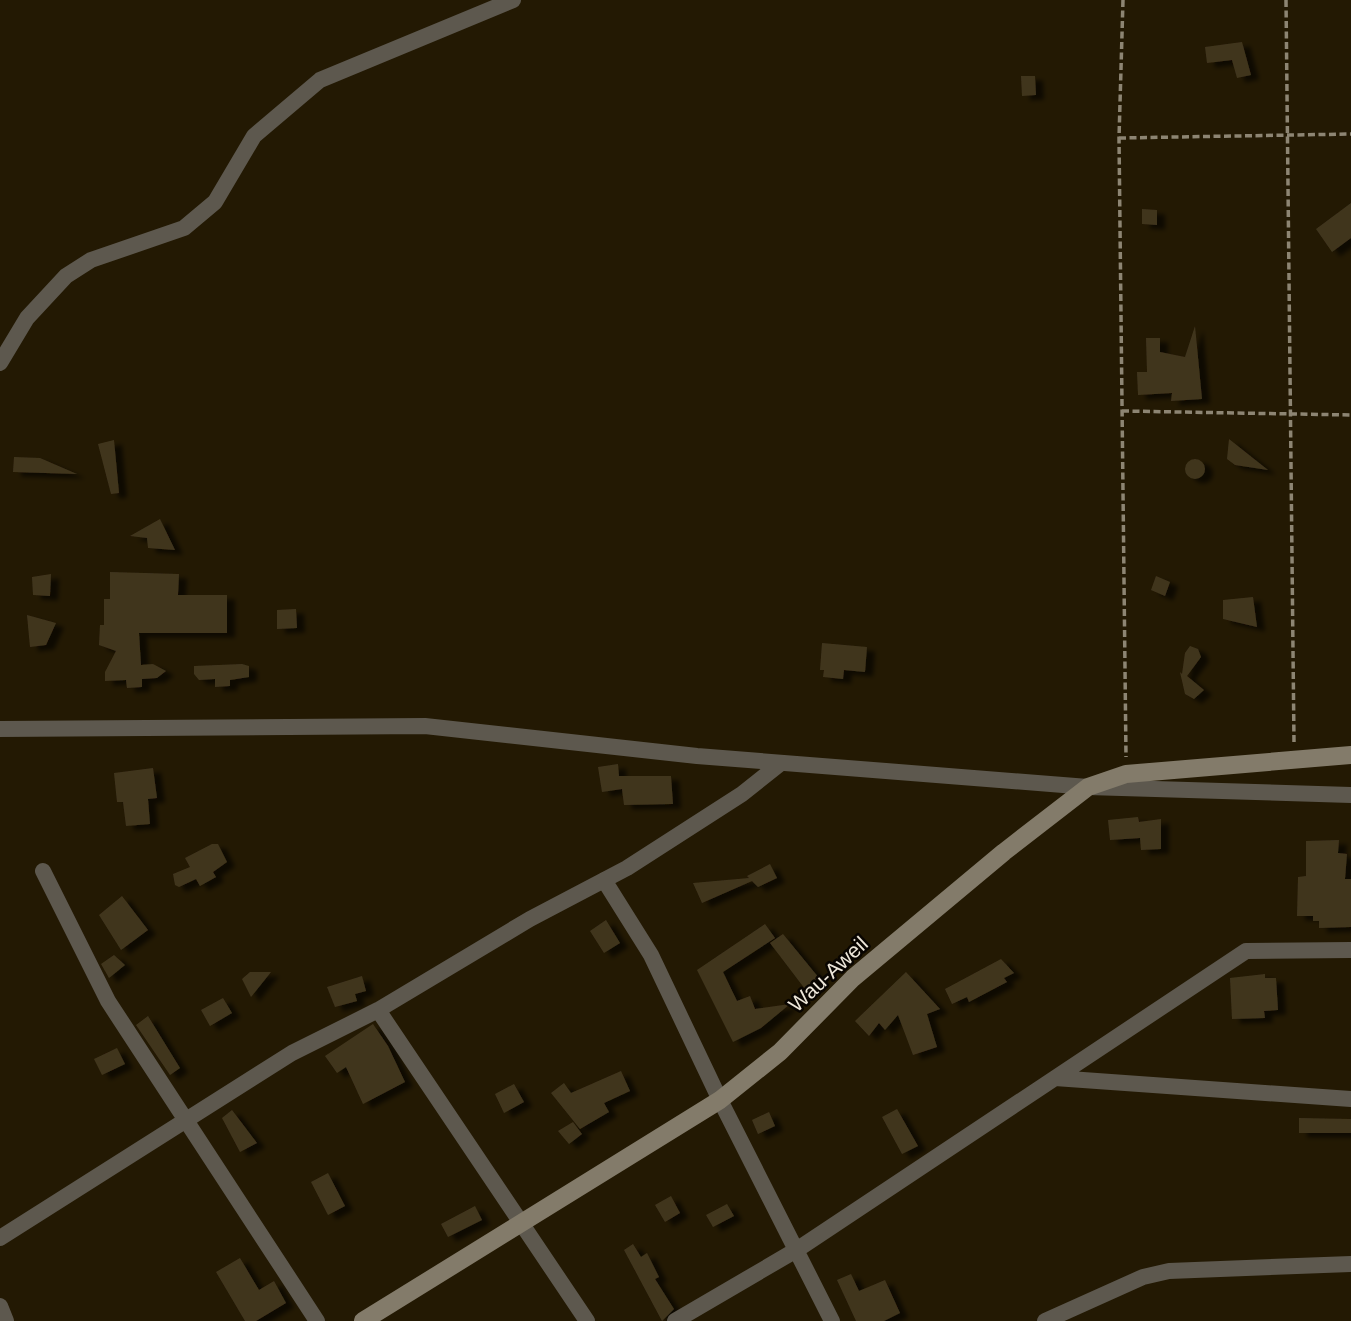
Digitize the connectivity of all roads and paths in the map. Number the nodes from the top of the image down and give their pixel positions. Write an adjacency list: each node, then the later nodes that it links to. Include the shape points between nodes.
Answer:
1 (513, 0): 7 (street, via 320,80 254,136 215,202 184,228 91,260 66,276 27,318)
2 (1123, 0): 6 (path)
3 (1286, 0): 4 (path)
4 (1286, 133): 5 (path); 6 (path); 9 (path)
5 (1351, 134)
6 (1119, 138): 8 (path)
7 (0, 363)
8 (1122, 411): 9 (path); 15 (path)
9 (1293, 412): 10 (path); 13 (path)
10 (1351, 415)
11 (0, 729): 14 (street, via 425,726)
12 (1351, 755): 13 (street, Wau-Aweil)
13 (1294, 759): 15 (street, Wau-Aweil)
14 (781, 763): 16 (street); 19 (street, via 741,794)
15 (1126, 774): 16 (street, Wau-Aweil)
16 (1088, 788): 17 (street); 24 (street, Wau-Aweil, via 853,978 780,1052)
17 (1351, 795)
18 (43, 871): 25 (street, via 108,1001)
19 (604, 880): 21 (street); 24 (street, via 651,955)
20 (1351, 950): 22 (street, via 1246,951)
21 (378, 1010): 25 (street, via 292,1053); 26 (street)
22 (1055, 1078): 23 (street); 28 (street)
23 (1351, 1099)
24 (720, 1100): 26 (street, Wau-Aweil); 28 (street)
25 (184, 1118): 27 (street); 32 (street)
26 (522, 1224): 33 (street, Wau-Aweil); 34 (street)
27 (0, 1238)
28 (798, 1249): 35 (street); 36 (street)
29 (1351, 1264): 37 (street, via 1170,1271 1143,1277)
30 (0, 1307): 31 (street)
31 (6, 1321)
32 (317, 1321)
33 (363, 1321)
34 (587, 1321)
35 (675, 1321)
36 (832, 1321)
37 (1045, 1321)

